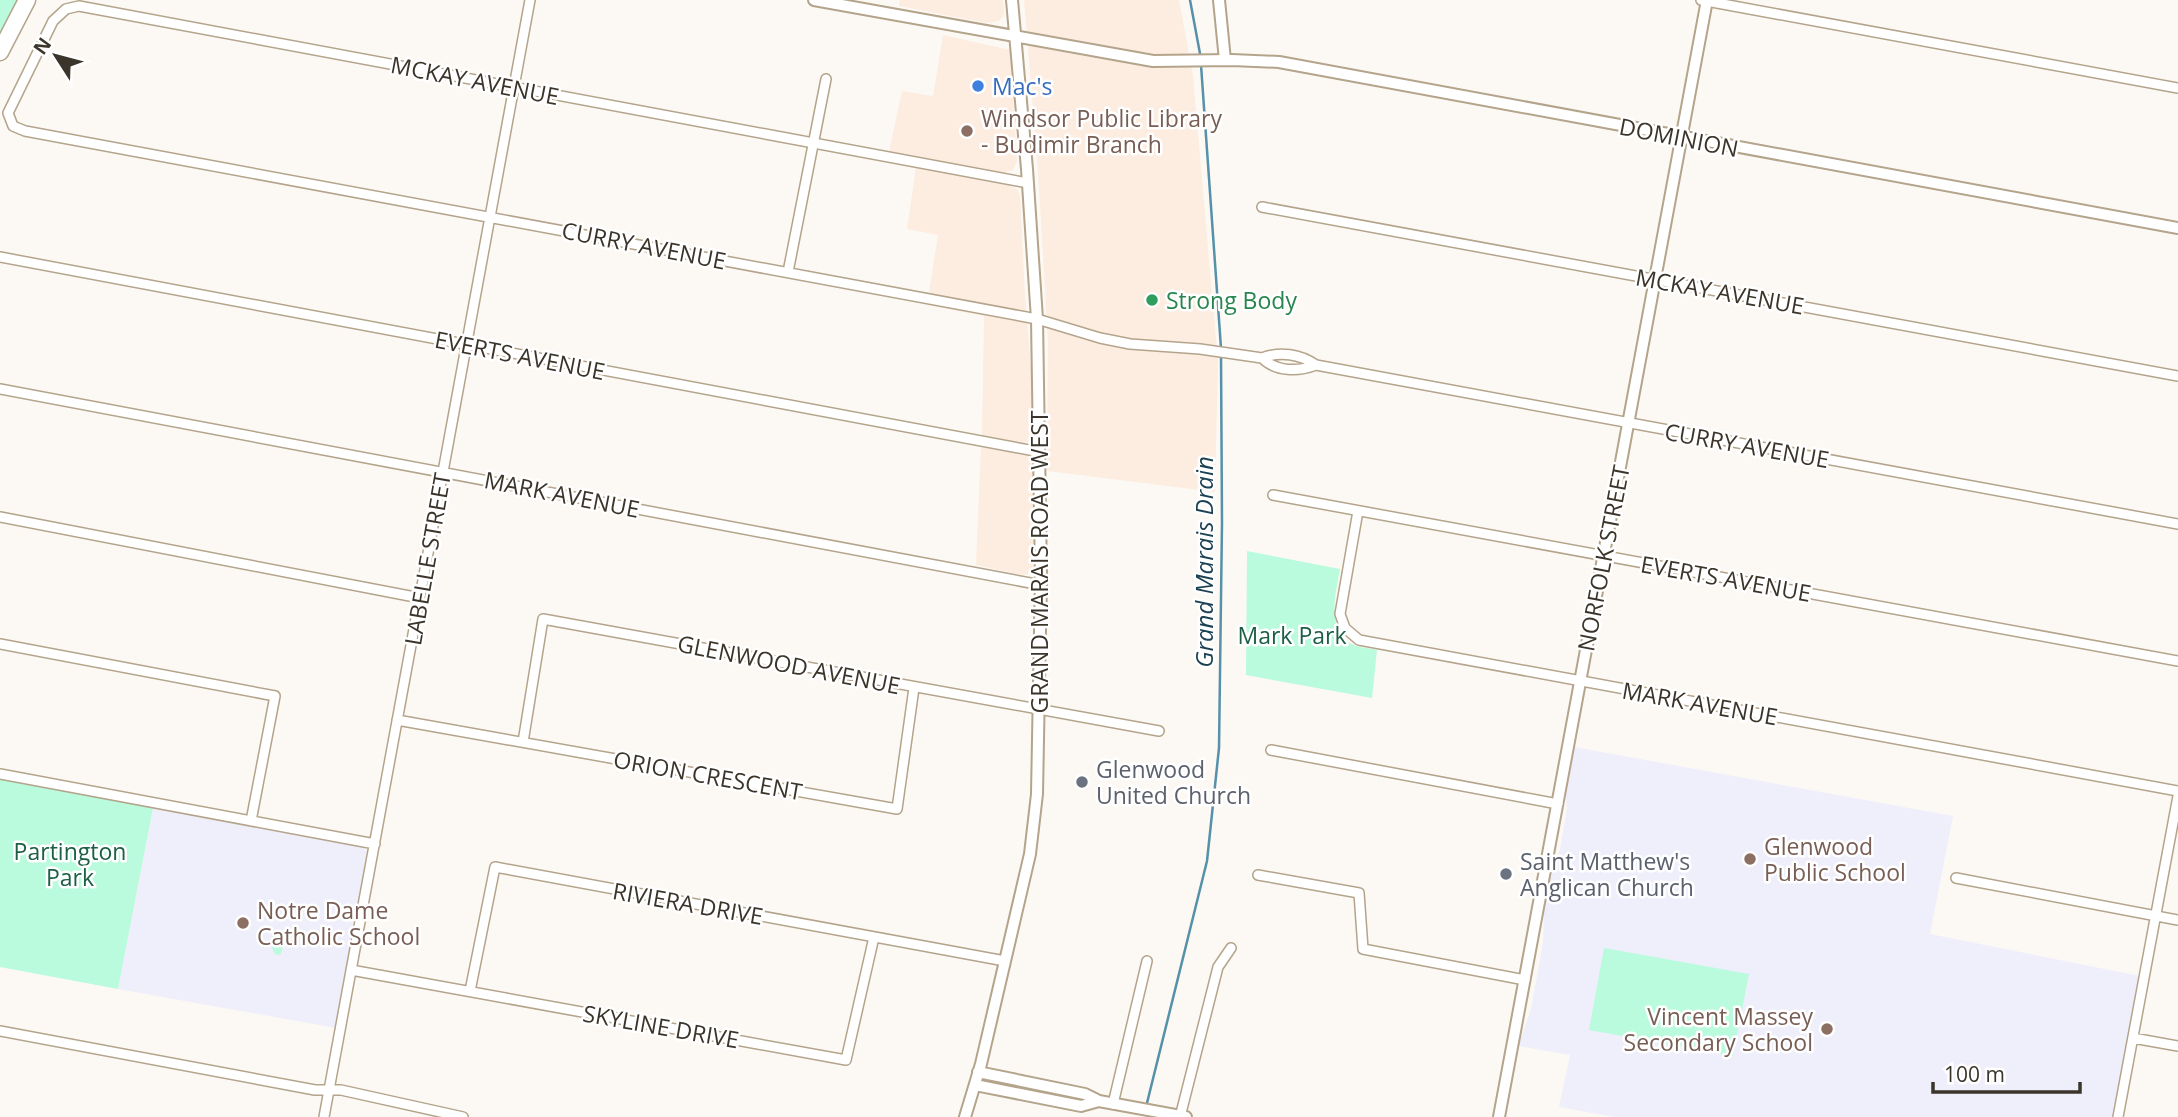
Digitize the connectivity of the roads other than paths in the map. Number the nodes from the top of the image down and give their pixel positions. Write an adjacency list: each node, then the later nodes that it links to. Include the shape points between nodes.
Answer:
1 (27, 0): 8 (highway)
2 (530, 0): 11 (street, LABELLE STREET)
3 (814, 0): 7 (street, DOMINION)
4 (1012, 0): 7 (street, GRAND MARAIS ROAD WEST)
5 (1219, 0): 9 (street)
6 (1705, 0): 12 (street); 14 (street, NORFOLK STREET)
7 (1015, 37): 9 (street, DOMINION, via 1129,57); 16 (street, GRAND MARAIS ROAD WEST)
8 (0, 51)
9 (1225, 60): 14 (street, DOMINION, via 1279,62)
10 (825, 79): 15 (street)
11 (514, 87): 13 (street, MCKAY AVENUE, via 79,6 66,9 54,22 8,113 13,125); 15 (street, MCKAY AVENUE); 18 (street, LABELLE STREET)
12 (2178, 88)
13 (25, 131): 18 (street, CURRY AVENUE)
14 (1682, 137): 19 (street, DOMINION); 22 (street, NORFOLK STREET)
15 (813, 143): 16 (street, MCKAY AVENUE); 21 (street)
16 (1028, 183): 23 (street, GRAND MARAIS ROAD WEST)
17 (1262, 207): 22 (street, MCKAY AVENUE)
18 (490, 216): 21 (street, CURRY AVENUE); 24 (street, LABELLE STREET)
19 (2178, 228)
20 (0, 257): 24 (street, EVERTS AVENUE)
21 (788, 272): 23 (street, CURRY AVENUE)
22 (1655, 279): 27 (street, MCKAY AVENUE); 29 (street, NORFOLK STREET)
23 (1037, 319): 25 (street, CURRY AVENUE, via 1100,338); 30 (street, GRAND MARAIS ROAD WEST)
24 (466, 345): 30 (street, EVERTS AVENUE); 31 (street, LABELLE STREET)
25 (1262, 358): 26 (street, CURRY AVENUE, via 1290,354); 26 (street, CURRY AVENUE, via 1279,368 1304,370)
26 (1316, 365): 29 (street, CURRY AVENUE)
27 (2178, 376)
28 (0, 388): 31 (street, MARK AVENUE)
29 (1628, 423): 35 (street, CURRY AVENUE); 36 (street, NORFOLK STREET)
30 (1040, 452): 37 (street, GRAND MARAIS ROAD WEST)
31 (443, 472): 37 (street, MARK AVENUE); 38 (street, LABELLE STREET)
32 (1273, 495): 33 (street, EVERTS AVENUE)
33 (1358, 511): 36 (street, EVERTS AVENUE); 41 (street, MARK AVENUE, via 1340,614 1345,628 1359,640)
34 (0, 517): 38 (street)
35 (2178, 524)
36 (1604, 555): 40 (street, EVERTS AVENUE); 41 (street, NORFOLK STREET)
37 (1041, 584): 43 (street, GRAND MARAIS ROAD WEST)
38 (420, 598): 44 (street, LABELLE STREET)
39 (0, 644): 51 (street, via 275,696)
40 (2178, 661)
41 (1580, 681): 49 (street, MARK AVENUE); 50 (street, NORFOLK STREET)
42 (914, 688): 43 (street, GLENWOOD AVENUE); 46 (street, GLENWOOD AVENUE, via 543,619); 46 (street, ORION CRESCENT, via 897,809)
43 (1040, 711): 45 (street, GLENWOOD AVENUE); 59 (street, GRAND MARAIS ROAD WEST, via 1030,854)
44 (397, 720): 46 (street, ORION CRESCENT); 52 (street, LABELLE STREET)
45 (1159, 731)
46 (523, 742)
47 (1271, 750): 50 (street)
48 (0, 774): 51 (street)
49 (2178, 794): 55 (street)
50 (1558, 804): 62 (street, NORFOLK STREET)
51 (251, 821): 52 (street)
52 (374, 844): 61 (street, LABELLE STREET)
53 (1258, 875): 62 (street, via 1359,893 1363,949)
54 (1956, 878): 55 (street)
55 (2156, 915): 56 (street); 65 (street)
56 (2178, 920)
57 (874, 937): 59 (street, RIVIERA DRIVE); 63 (street, SKYLINE DRIVE, via 846,1060); 63 (street, RIVIERA DRIVE, via 495,867)
58 (1231, 948): 72 (street, via 1217,967)
59 (1005, 961): 67 (street, GRAND MARAIS ROAD WEST)
60 (1147, 961): 71 (street)
61 (351, 970): 63 (street, SKYLINE DRIVE); 69 (street, LABELLE STREET)
62 (1525, 980): 77 (street, NORFOLK STREET)
63 (470, 991)
64 (0, 1031): 69 (street)
65 (2133, 1038): 66 (street); 78 (street)
66 (2178, 1046)
67 (978, 1072): 68 (street, GRAND MARAIS ROAD WEST); 70 (street, via 1085,1094)
68 (975, 1085): 70 (street, via 1081,1106); 75 (street, GRAND MARAIS ROAD WEST)
69 (330, 1090): 73 (street, LABELLE STREET); 74 (street)
70 (1099, 1101): 71 (street)
71 (1118, 1105): 72 (street)
72 (1177, 1116): 76 (street)
73 (324, 1117)
74 (463, 1117)
75 (965, 1117)
76 (1186, 1117)
77 (1499, 1117)
78 (2118, 1117)

